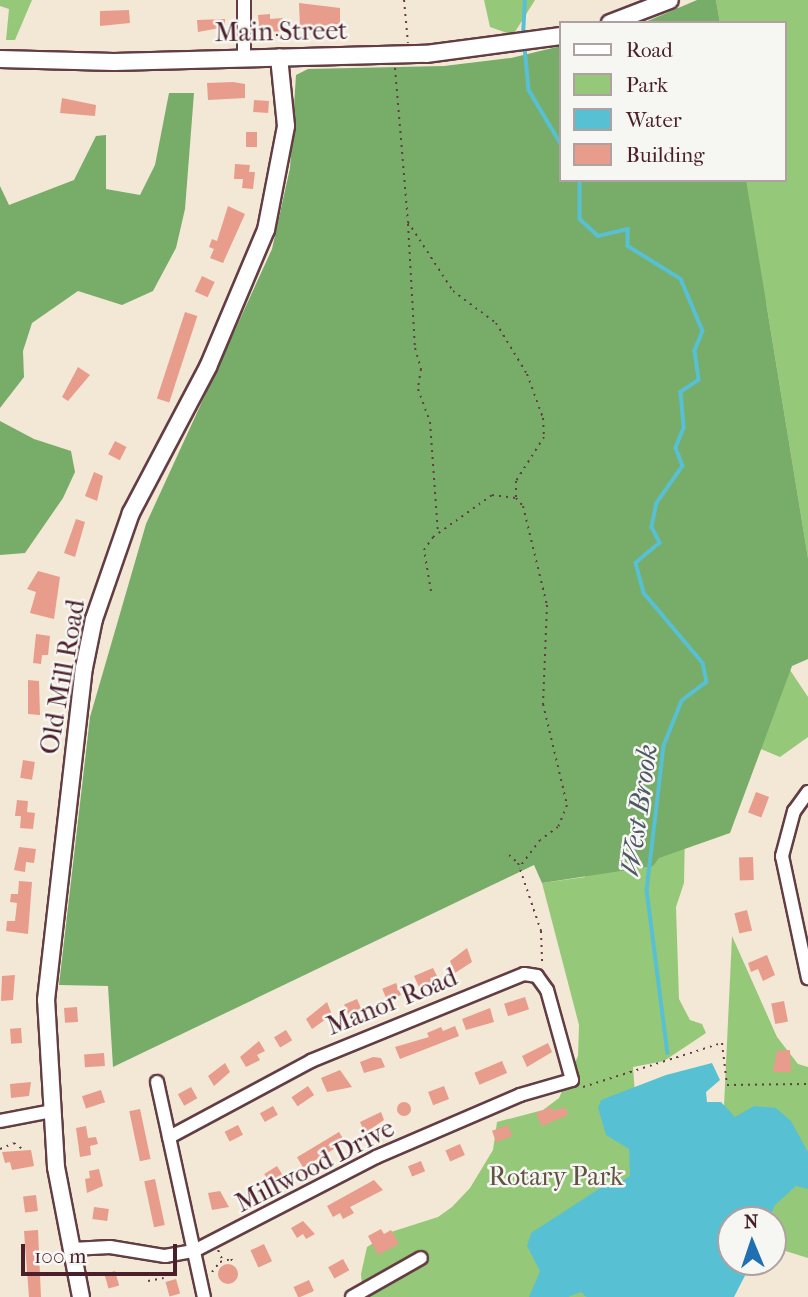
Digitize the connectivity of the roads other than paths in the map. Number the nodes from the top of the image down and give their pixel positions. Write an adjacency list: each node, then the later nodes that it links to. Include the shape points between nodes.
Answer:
1 (244, 0): 5 (street)
2 (670, 0): 3 (main road)
3 (615, 21)
4 (560, 36): 6 (main road, Main Street, via 525,44 401,54)
5 (244, 56): 6 (main road, Main Street); 7 (main road, Main Street, via 114,62)
6 (279, 57): 12 (main road, Old Mill Road, via 286,126 266,230 208,368 131,513 92,627 49,957)
7 (0, 59)
8 (808, 792): 9 (street, via 791,818 782,856)
9 (808, 978)
10 (157, 1082): 14 (street)
11 (574, 1085): 14 (street, Manor Road, via 552,1002 537,976 514,976 338,1048); 16 (street, Millwood Drive, via 531,1091 383,1154)
12 (52, 1111): 13 (street); 15 (main road, Old Mill Road, via 61,1201)
13 (0, 1121)
14 (169, 1137): 16 (street)
15 (72, 1250): 16 (street, Millwood Drive, via 110,1247 165,1256); 18 (main road, Old Mill Road)
16 (194, 1251): 19 (street)
17 (421, 1258): 20 (street)
18 (81, 1297)
19 (204, 1297)
20 (352, 1297)

